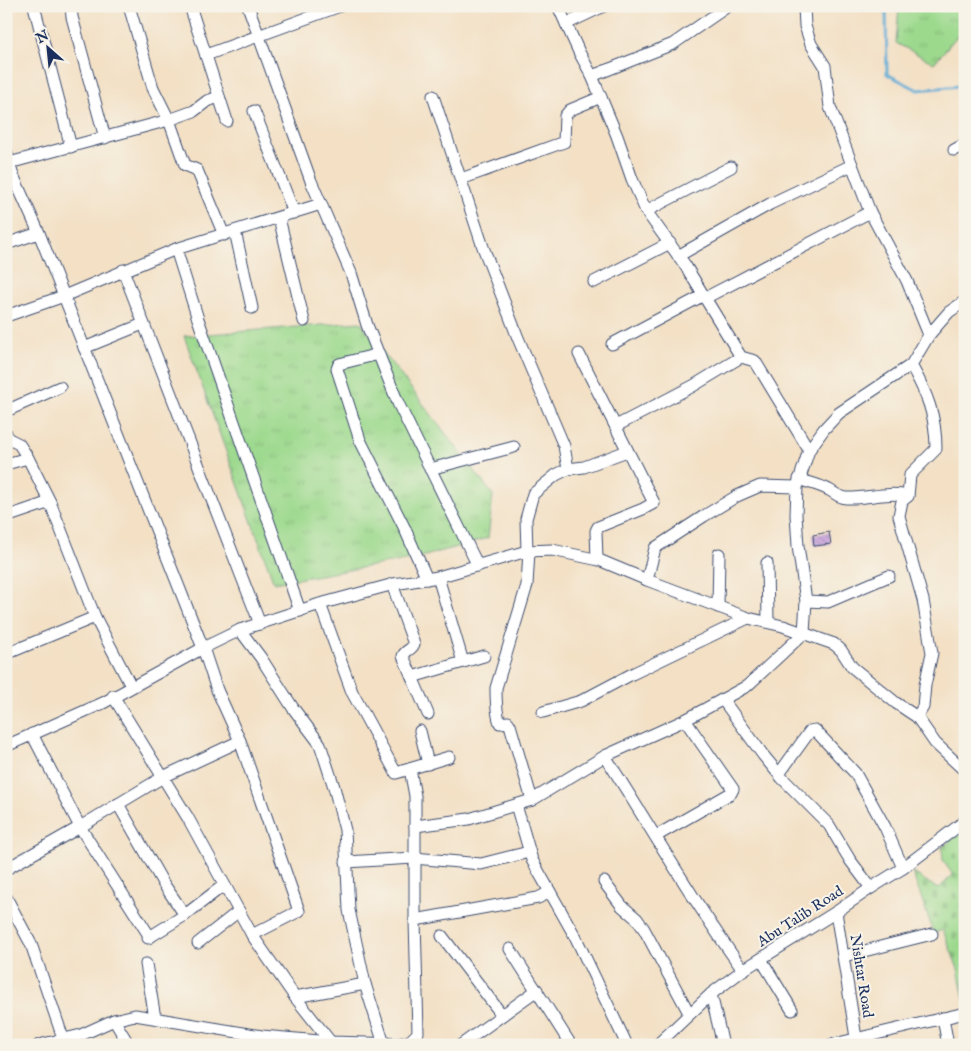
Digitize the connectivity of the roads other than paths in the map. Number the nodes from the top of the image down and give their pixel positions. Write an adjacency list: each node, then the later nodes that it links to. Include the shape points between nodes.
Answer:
1 (34, 6): 23 (street)
2 (71, 6): 21 (street)
3 (129, 6): 19 (street, via 153,88)
4 (190, 6): 13 (street)
5 (248, 6): 12 (street)
6 (340, 6): 12 (street)
7 (558, 6): 11 (street)
8 (604, 6): 11 (street)
9 (728, 6): 14 (street, via 673,44)
10 (804, 6): 27 (street, via 810,44 825,66 830,107)
11 (566, 24): 14 (street)
12 (259, 36): 13 (street); 29 (street)
13 (206, 56): 16 (street)
14 (592, 76): 17 (street)
15 (433, 96): 28 (street)
16 (219, 97): 19 (street, via 207,101 194,112); 20 (street)
17 (601, 97): 28 (street, via 570,110 565,116 564,142); 30 (street)
18 (254, 112): 32 (street)
19 (169, 120): 21 (street); 35 (street, via 185,165 197,170)
20 (227, 121)
21 (105, 138): 23 (street)
22 (965, 144): 24 (street)
23 (70, 147): 25 (street)
24 (954, 150)
25 (9, 166): 34 (street)
26 (731, 166): 30 (street)
27 (852, 166): 31 (street); 39 (street, via 770,204)
28 (461, 179): 66 (street, via 518,338 564,446)
29 (321, 204): 32 (street); 52 (street, via 351,273)
30 (646, 211): 36 (street)
31 (870, 212): 43 (street); 49 (street, via 907,281)
32 (294, 213): 33 (street)
33 (279, 218): 35 (street); 47 (street)
34 (39, 233): 37 (street); 42 (street)
35 (230, 233): 38 (street); 45 (street)
36 (670, 243): 39 (street); 41 (street)
37 (6, 244)
38 (176, 249): 40 (street); 83 (street)
39 (678, 256): 43 (street)
40 (123, 270): 42 (street); 48 (street)
41 (594, 282)
42 (64, 296): 46 (street); 51 (street)
43 (704, 297): 50 (street); 54 (street)
44 (965, 301): 49 (street, via 949,312)
45 (252, 308)
46 (6, 316)
47 (304, 322)
48 (143, 324): 51 (street); 87 (street)
49 (930, 335): 55 (street)
50 (612, 344)
51 (84, 348): 90 (street)
52 (379, 354): 65 (street, via 398,403); 77 (street, via 339,364 337,369 360,440)
53 (578, 354): 58 (street)
54 (741, 357): 58 (street); 62 (street, via 755,362)
55 (911, 365): 62 (street, via 840,413); 68 (street, via 929,399 936,449 910,475)
56 (60, 387): 57 (street)
57 (6, 411)
58 (616, 426): 61 (street)
59 (6, 433): 63 (street)
60 (514, 447): 65 (street)
61 (627, 450): 66 (street); 73 (street, via 654,503 598,526)
62 (809, 450): 67 (street)
63 (28, 458): 64 (street); 69 (street)
64 (6, 464)
65 (430, 468): 75 (street)
66 (568, 469): 71 (street, via 533,494 526,520)
67 (798, 483): 68 (street, via 829,490 843,498 888,494); 78 (street, via 760,486 704,516 656,548); 80 (street, via 798,546)
68 (908, 496): 100 (street, via 902,502 899,516 920,591 932,653 923,707)
69 (50, 502): 70 (street); 84 (street)
70 (6, 517)
71 (528, 551): 73 (street, via 552,550); 75 (street); 113 (street, via 527,585 496,694 498,718 500,723 508,722 510,725)
72 (719, 554): 82 (street)
73 (597, 559): 78 (street)
74 (767, 563): 86 (street)
75 (478, 566): 77 (street)
76 (889, 576): 80 (street, via 828,602)
77 (432, 578): 79 (street); 93 (street)
78 (646, 580): 82 (street)
79 (392, 584): 81 (street); 94 (street, via 414,644 403,656)
80 (806, 601): 89 (street)
81 (320, 604): 83 (street); 109 (street, via 352,692 363,713 396,773)
82 (718, 607): 85 (street)
83 (300, 611): 87 (street)
84 (95, 616): 91 (street); 95 (street)
85 (748, 618): 86 (street); 98 (street, via 580,701)
86 (768, 622): 89 (street)
87 (260, 624): 88 (street)
88 (240, 630): 90 (street); 122 (street, via 320,744 345,830)
89 (804, 633): 97 (street, via 747,686); 100 (street, via 834,644 852,667)
90 (203, 648): 95 (street); 104 (street, via 217,690)
91 (6, 654)
92 (484, 656): 93 (street)
93 (463, 662): 94 (street)
94 (412, 678): 99 (street)
95 (131, 686): 96 (street)
96 (113, 696): 103 (street); 112 (street)
97 (723, 700): 101 (street); 111 (street)
98 (543, 712)
99 (428, 714)
100 (917, 717): 110 (street, via 936,743)
101 (685, 720): 106 (street); 119 (street, via 733,790)
102 (420, 731): 108 (street)
103 (32, 734): 105 (street); 118 (street)
104 (240, 741): 112 (street); 135 (street, via 299,911)
105 (6, 746)
106 (605, 756): 113 (street); 119 (street)
107 (449, 757): 108 (street)
108 (428, 764): 109 (street)
109 (410, 769): 117 (street)
110 (965, 771)
111 (779, 774): 124 (street, via 810,731 815,730 855,773 885,826); 127 (street, via 829,825)
112 (162, 777): 114 (street); 126 (street)
113 (532, 800): 115 (street)
114 (118, 804): 118 (street); 132 (street)
115 (516, 805): 117 (street, via 469,819); 120 (street)
116 (965, 821): 124 (street, Abu Talib Road)
117 (414, 826): 121 (street)
118 (80, 827): 123 (street); 132 (street, via 149,937)
119 (656, 836): 142 (street, via 708,922)
120 (530, 852): 121 (street, via 481,864); 128 (street)
121 (414, 858): 122 (street); 133 (street)
122 (346, 862): 143 (street, via 349,910)
123 (6, 868)
124 (903, 868): 127 (street, Abu Talib Road)
125 (604, 882): 149 (street, via 644,929)
126 (224, 884): 130 (street); 132 (street)
127 (870, 888): 131 (street, Abu Talib Road)
128 (550, 892): 133 (street, via 538,898); 164 (street, via 576,938)
129 (6, 897): 154 (street, via 31,944)
130 (239, 911): 135 (street); 137 (street)
131 (836, 912): 139 (street, Nishtar Road); 140 (street, Abu Talib Road)
132 (185, 915)
133 (415, 920): 159 (street, via 418,1033 410,1041)
134 (932, 934): 139 (street)
135 (252, 935): 146 (street)
136 (442, 936): 150 (street)
137 (198, 943)
138 (510, 949): 144 (street)
139 (844, 956): 157 (street, Nishtar Road)
140 (760, 959): 142 (street, Abu Talib Road); 147 (street)
141 (146, 964): 151 (street)
142 (743, 970): 145 (street, Abu Talib Road)
143 (364, 984): 146 (street); 159 (street)
144 (537, 990): 150 (street); 163 (street)
145 (711, 994): 149 (street, Abu Talib Road); 166 (street)
146 (295, 997): 158 (street)
147 (792, 1010)
148 (965, 1013): 152 (street)
149 (689, 1014): 165 (street, Abu Talib Road)
150 (502, 1015): 162 (street)
151 (155, 1018): 153 (street, via 135,1015); 156 (street)
152 (943, 1018): 157 (street); 168 (street)
153 (114, 1020): 155 (street); 161 (street)
154 (63, 1038): 155 (street); 160 (street)
155 (83, 1040)
156 (263, 1040): 158 (street)
157 (856, 1042): 167 (street)
158 (332, 1043): 159 (street)
159 (384, 1044)
160 (39, 1045)
161 (129, 1045)
162 (461, 1045)
163 (571, 1045)
164 (627, 1045)
165 (657, 1045)
166 (723, 1045)
167 (830, 1045)
168 (948, 1045)

